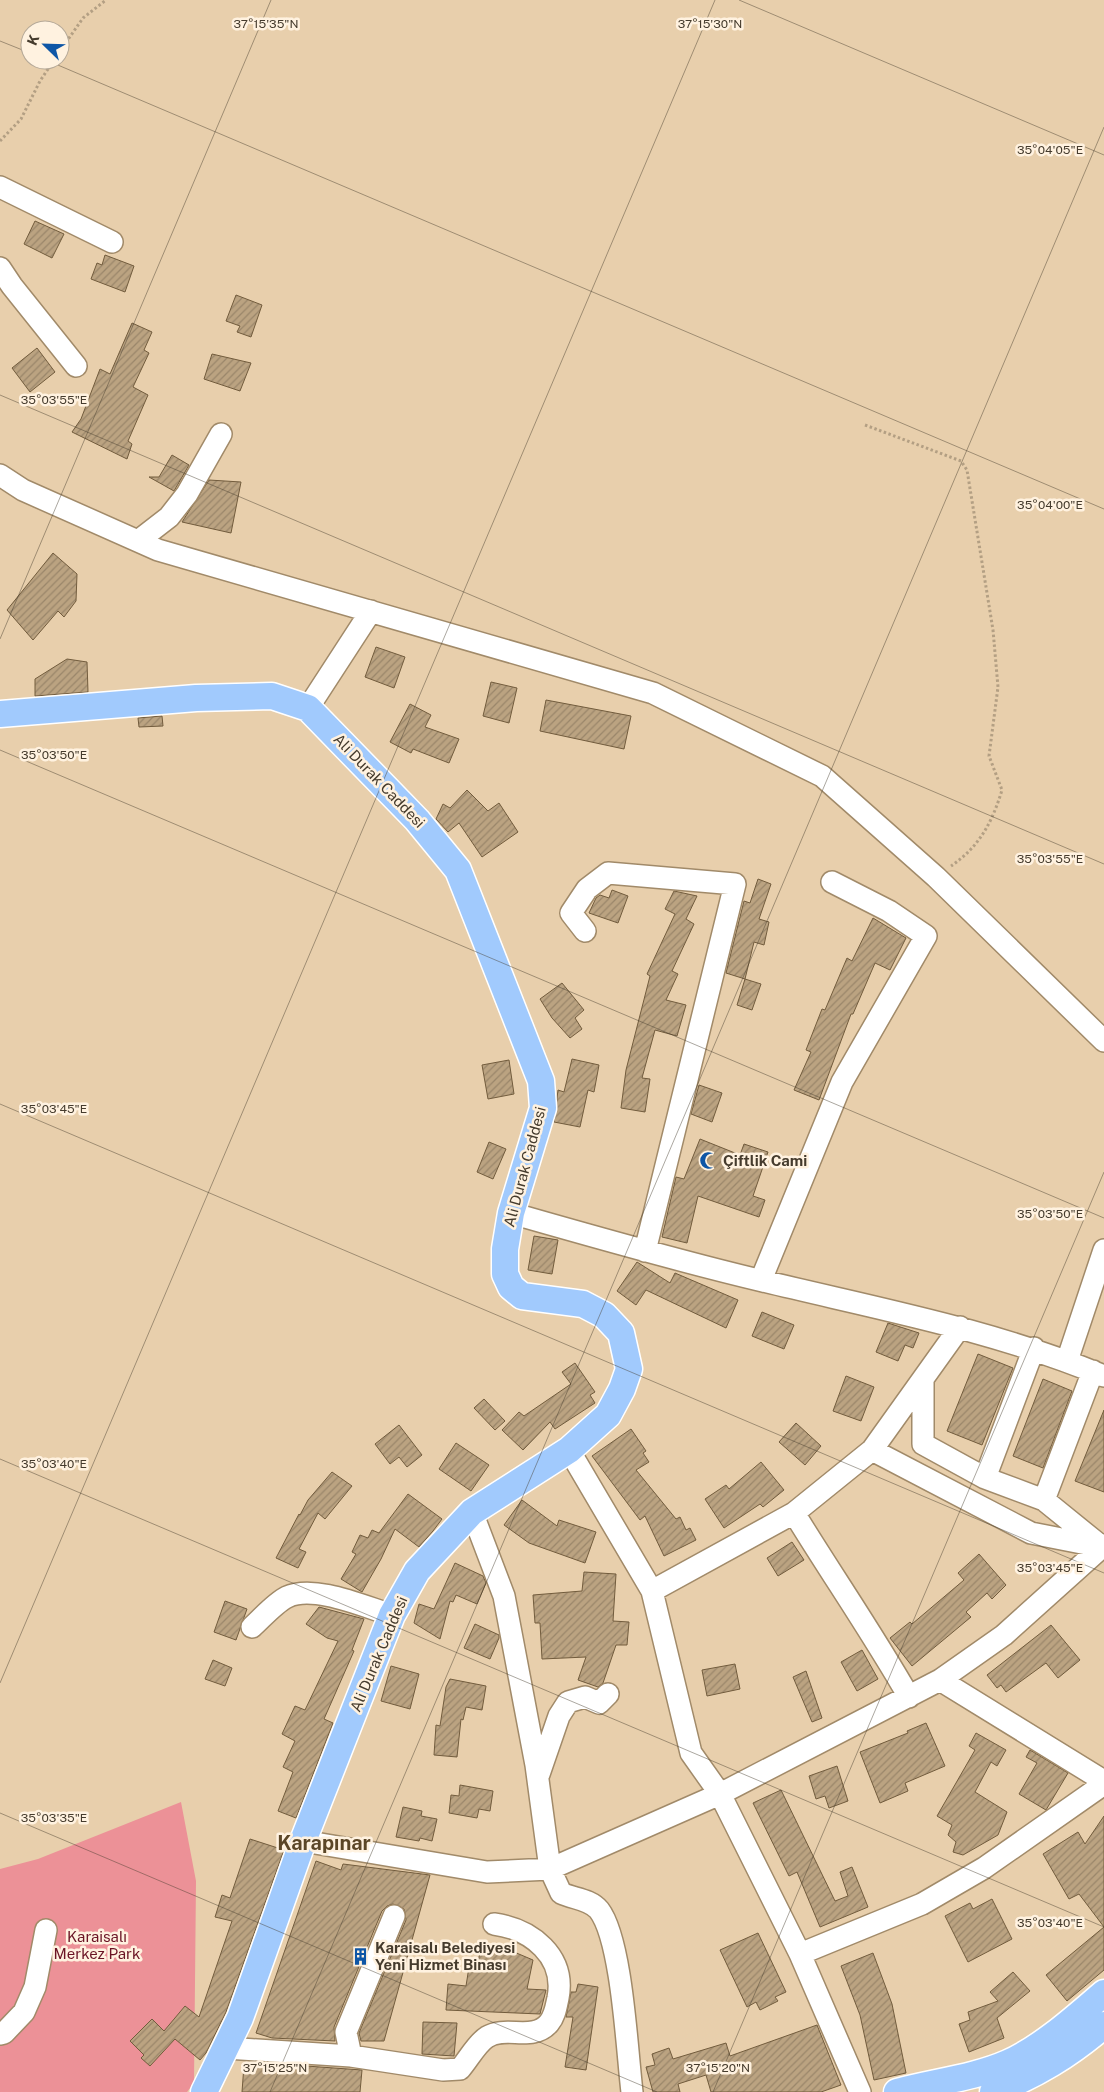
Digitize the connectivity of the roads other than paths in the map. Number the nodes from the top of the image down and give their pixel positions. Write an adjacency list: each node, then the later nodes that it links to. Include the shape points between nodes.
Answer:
1 (0, 187): 2 (street)
2 (112, 242)
3 (0, 268): 4 (street)
4 (76, 366)
5 (221, 434): 7 (street, via 187,494 169,518)
6 (0, 474): 7 (street, via 23,490)
7 (138, 541): 8 (street, via 158,550)
8 (371, 611): 9 (street); 13 (street, via 653,693 822,776 936,877)
9 (308, 708): 10 (main road, Ali Durak Caddesi, via 272,696 196,698); 14 (main road, Ali Durak Caddesi, via 417,820 462,879 541,1081 543,1108)
10 (0, 714)
11 (832, 882): 17 (street, via 889,911 926,936 842,1082)
12 (585, 931): 15 (street, via 571,913 587,889 608,873 735,884)
13 (1104, 1041)
14 (511, 1213): 15 (street); 23 (main road, Ali Durak Caddesi, via 505,1274 511,1287 522,1296 583,1304 604,1315 621,1333 629,1369 622,1389 608,1415)
15 (644, 1250): 17 (street)
16 (1104, 1250): 20 (street)
17 (760, 1280): 18 (street)
18 (960, 1327): 19 (street); 22 (street)
19 (1034, 1348): 20 (street); 25 (street)
20 (1067, 1361): 21 (street)
21 (1098, 1374): 26 (street)
22 (923, 1379): 24 (street); 25 (street, via 923,1444)
23 (569, 1450): 27 (main road, Ali Durak Caddesi); 30 (street)
24 (872, 1450): 28 (street); 29 (street, via 1031,1533)
25 (985, 1478): 26 (street)
26 (1044, 1500): 29 (street)
27 (472, 1512): 31 (main road, Ali Durak Caddesi, via 417,1571); 36 (street, via 504,1596)
28 (794, 1513): 30 (street); 35 (street)
29 (1103, 1546): 33 (street, via 1004,1635)
30 (652, 1591): 38 (street, via 692,1753)
31 (392, 1615): 32 (street, via 323,1594 305,1592 287,1597); 39 (main road, Ali Durak Caddesi)
32 (252, 1628)
33 (940, 1680): 35 (street); 37 (street)
34 (608, 1694): 36 (street, via 599,1703 585,1697 568,1702 559,1716)
35 (909, 1697): 38 (street)
36 (538, 1779): 40 (street)
37 (1104, 1782): 44 (street, via 984,1868 922,1904)
38 (720, 1794): 40 (street); 44 (street)
39 (303, 1841): 40 (street, via 487,1872); 48 (main road, Ali Durak Caddesi, via 240,2018)
40 (550, 1869): 51 (street, via 561,1894 587,1900 605,1921 618,1968)
41 (394, 1916): 49 (street, via 346,2032)
42 (494, 1924): 49 (street, via 512,1926 530,1934 557,1968 560,1987 555,2013 548,2024 532,2033 498,2032 486,2038 460,2069 442,2070)
43 (46, 1930): 47 (street, via 35,1987 24,2012)
44 (800, 1954): 52 (street)
45 (1104, 1993): 46 (main road)
46 (1095, 2029): 53 (main road, via 991,2069); 54 (main road, via 1075,2049 1030,2077)
47 (0, 2034)
48 (226, 2048): 49 (street); 50 (main road, Ali Durak Caddesi)
49 (351, 2056)
50 (204, 2092)
51 (632, 2092)
52 (860, 2092)
53 (897, 2092)
54 (992, 2092)

